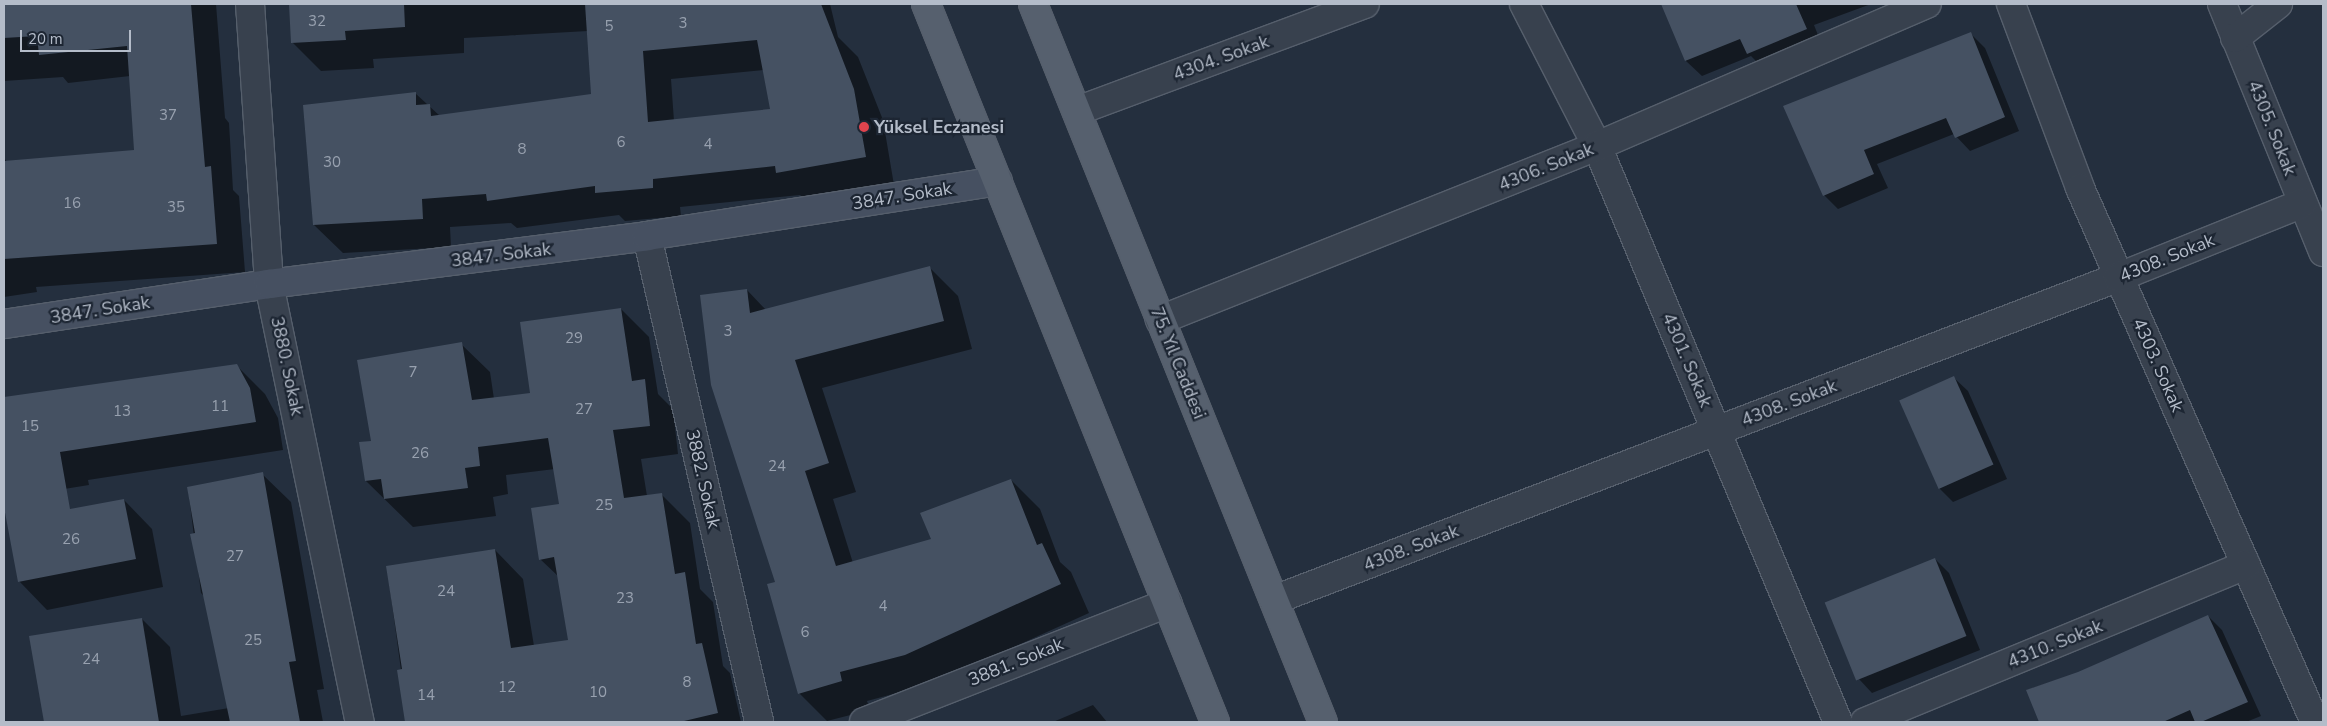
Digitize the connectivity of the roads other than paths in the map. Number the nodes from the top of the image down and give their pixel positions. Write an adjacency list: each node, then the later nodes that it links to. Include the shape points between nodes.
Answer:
1 (250, 4): 18 (street, 3880. Sokak)
2 (926, 4): 13 (main road)
3 (1033, 4): 11 (main road, 75. Yıl Caddesi)
4 (1365, 4): 11 (street, 4304. Sokak)
5 (1524, 4): 12 (street, 4301. Sokak)
6 (1928, 4): 12 (street, 4306. Sokak)
7 (2011, 4): 17 (street, 4303. Sokak)
8 (2222, 4): 10 (street, 4305. Sokak)
9 (2278, 4): 10 (street)
10 (2235, 38): 14 (street, 4305. Sokak)
11 (1077, 111): 19 (main road, 75. Yıl Caddesi)
12 (1597, 146): 19 (street, 4306. Sokak); 21 (street, 4301. Sokak)
13 (998, 181): 15 (street, 3847. Sokak); 24 (main road)
14 (2303, 202): 16 (street, 4305. Sokak); 17 (street, 4308. Sokak)
15 (647, 236): 18 (street, 3847. Sokak); 26 (street, 3882. Sokak)
16 (2323, 252)
17 (2119, 277): 21 (street, 4308. Sokak); 22 (street, 4303. Sokak)
18 (269, 284): 20 (street, 3847. Sokak); 25 (street, 3880. Sokak)
19 (1160, 320): 23 (main road, 75. Yıl Caddesi)
20 (4, 324)
21 (1716, 430): 23 (street, 4308. Sokak); 30 (street, 4301. Sokak)
22 (2246, 565): 31 (street, 4310. Sokak); 32 (street, 4303. Sokak)
23 (1274, 600): 29 (main road, 75. Yıl Caddesi)
24 (1167, 603): 27 (street, 3881. Sokak); 28 (main road)
25 (360, 722)
26 (759, 722)
27 (864, 722)
28 (1216, 722)
29 (1323, 722)
30 (1838, 722)
31 (1865, 722)
32 (2315, 722)

